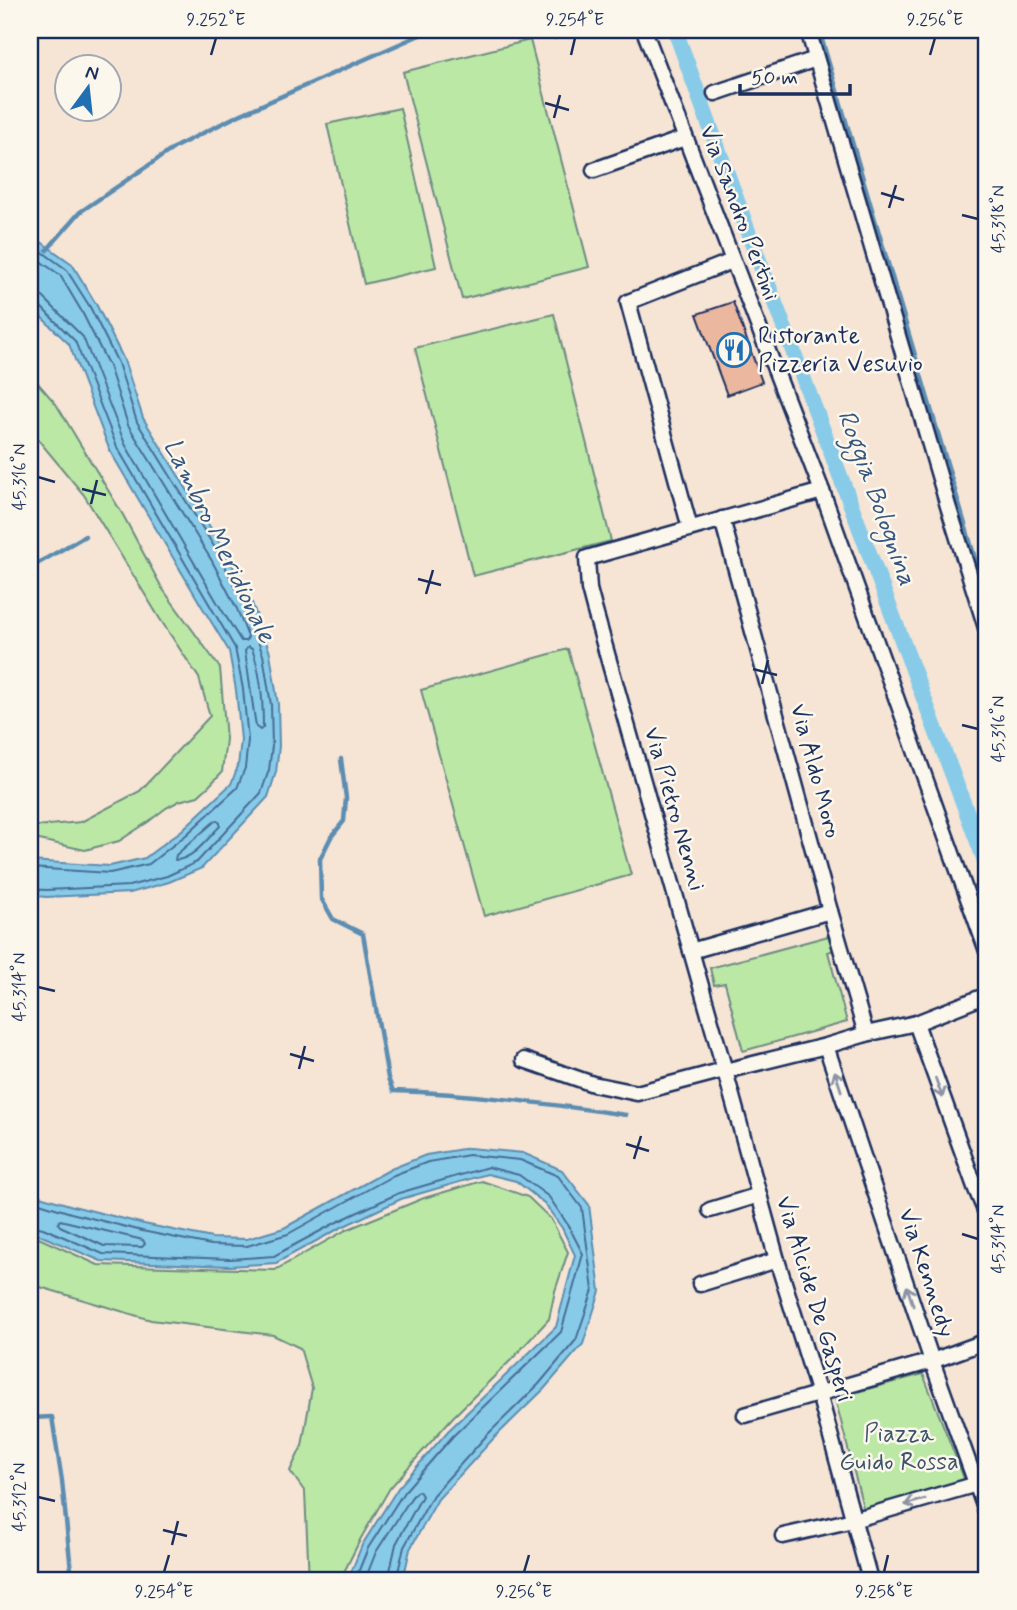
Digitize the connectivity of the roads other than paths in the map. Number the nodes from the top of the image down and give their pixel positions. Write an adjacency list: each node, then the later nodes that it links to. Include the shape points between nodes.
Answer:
1 (644, 30): 5 (street, Via Sandro Pertini)
2 (808, 30): 3 (street)
3 (816, 59): 4 (street); 11 (street)
4 (715, 93)
5 (685, 138): 6 (street); 7 (street, Via Sandro Pertini)
6 (594, 170)
7 (732, 261): 8 (street, Via Sandro Pertini); 10 (street, via 628,302)
8 (822, 491): 9 (street); 14 (street, Via Sandro Pertini)
9 (722, 519): 10 (street); 12 (street, Via Aldo Moro)
10 (690, 528): 13 (street, Via Pietro Nenni, via 587,558 594,608)
11 (987, 631)
12 (830, 911): 13 (street); 17 (street, Via Aldo Moro)
13 (691, 951): 20 (street, Via Pietro Nenni)
14 (987, 951)
15 (987, 995): 16 (street)
16 (916, 1023): 17 (street); 23 (street, one-way to 23)
17 (866, 1034): 18 (street)
18 (826, 1045): 20 (street); 27 (street, Via Kennedy, one-way to 18)
19 (524, 1060): 20 (street, via 593,1084 637,1093)
20 (725, 1070): 21 (street, Via Alcide De Gasperi)
21 (759, 1195): 22 (street); 24 (street, Via Alcide De Gasperi)
22 (710, 1210)
23 (987, 1215)
24 (777, 1260): 25 (street); 28 (street, Via Alcide De Gasperi)
25 (700, 1284)
26 (987, 1341): 27 (street)
27 (932, 1361): 28 (street); 30 (street, Via Kennedy)
28 (819, 1394): 29 (street); 32 (street, Via Alcide De Gasperi)
29 (745, 1415)
30 (977, 1484): 31 (street, Via Kennedy); 32 (street, one-way to 32)
31 (987, 1514)
32 (853, 1520): 33 (street); 34 (street, Via Alcide De Gasperi)
33 (783, 1536)
34 (870, 1580)

